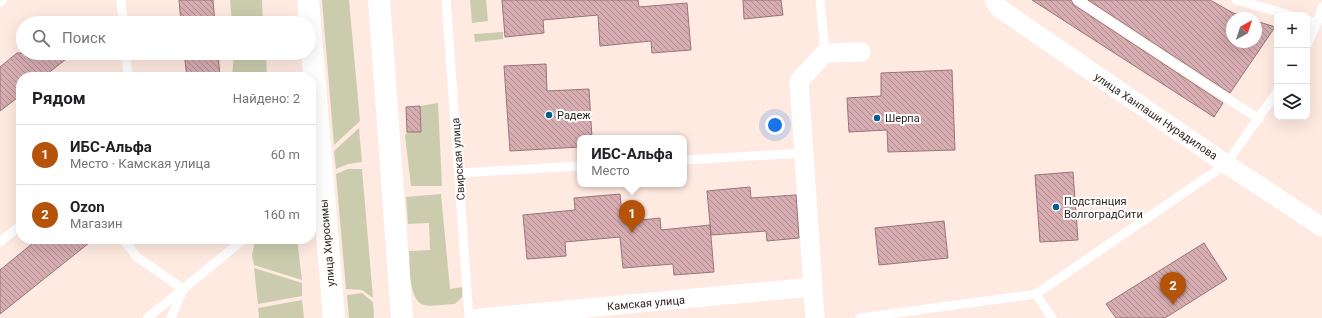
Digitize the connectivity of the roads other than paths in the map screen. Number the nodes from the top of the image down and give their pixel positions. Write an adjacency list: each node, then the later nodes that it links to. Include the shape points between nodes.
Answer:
1 (121, 0): 11 (lane)
2 (308, 0): 12 (main road, улица Хиросимы)
3 (379, 0): 41 (main road)
4 (446, 0): 29 (lane, Свирская улица)
5 (820, 0): 17 (lane)
6 (994, 0): 27 (street, улица Ханпаши Нурадилова, via 999,8)
7 (1077, 0): 23 (lane)
8 (1236, 0): 10 (lane)
9 (1322, 7): 14 (lane)
10 (1279, 12)
11 (122, 16)
12 (309, 16)
13 (1310, 21): 14 (lane)
14 (1317, 23): 15 (lane)
15 (1310, 38)
16 (861, 52): 17 (street)
17 (825, 53): 25 (street, via 799,81)
18 (127, 60): 20 (lane)
19 (312, 60): 21 (main road, улица Хиросимы)
20 (128, 72)
21 (312, 72)
22 (1274, 96): 23 (lane)
23 (1259, 119): 27 (lane)
24 (316, 129): 40 (main road, улица Хиросимы)
25 (804, 153): 26 (lane); 35 (street)
26 (687, 160)
27 (1226, 164): 30 (street, улица Ханпаши Нурадилова); 37 (lane)
28 (577, 166): 29 (lane)
29 (459, 173): 42 (lane, Свирская улица)
30 (1322, 228)
31 (16, 229): 32 (lane)
32 (0, 242)
33 (127, 244): 36 (lane, via 137,257)
34 (238, 244): 36 (lane)
35 (813, 287): 43 (street, Камская улица); 44 (street)
36 (183, 289): 38 (lane); 39 (lane)
37 (1036, 294): 45 (lane); 46 (lane)
38 (147, 318)
39 (170, 318)
40 (334, 318)
41 (402, 318)
42 (469, 318)
43 (479, 318)
44 (815, 318)
45 (860, 318)
46 (1052, 318)

